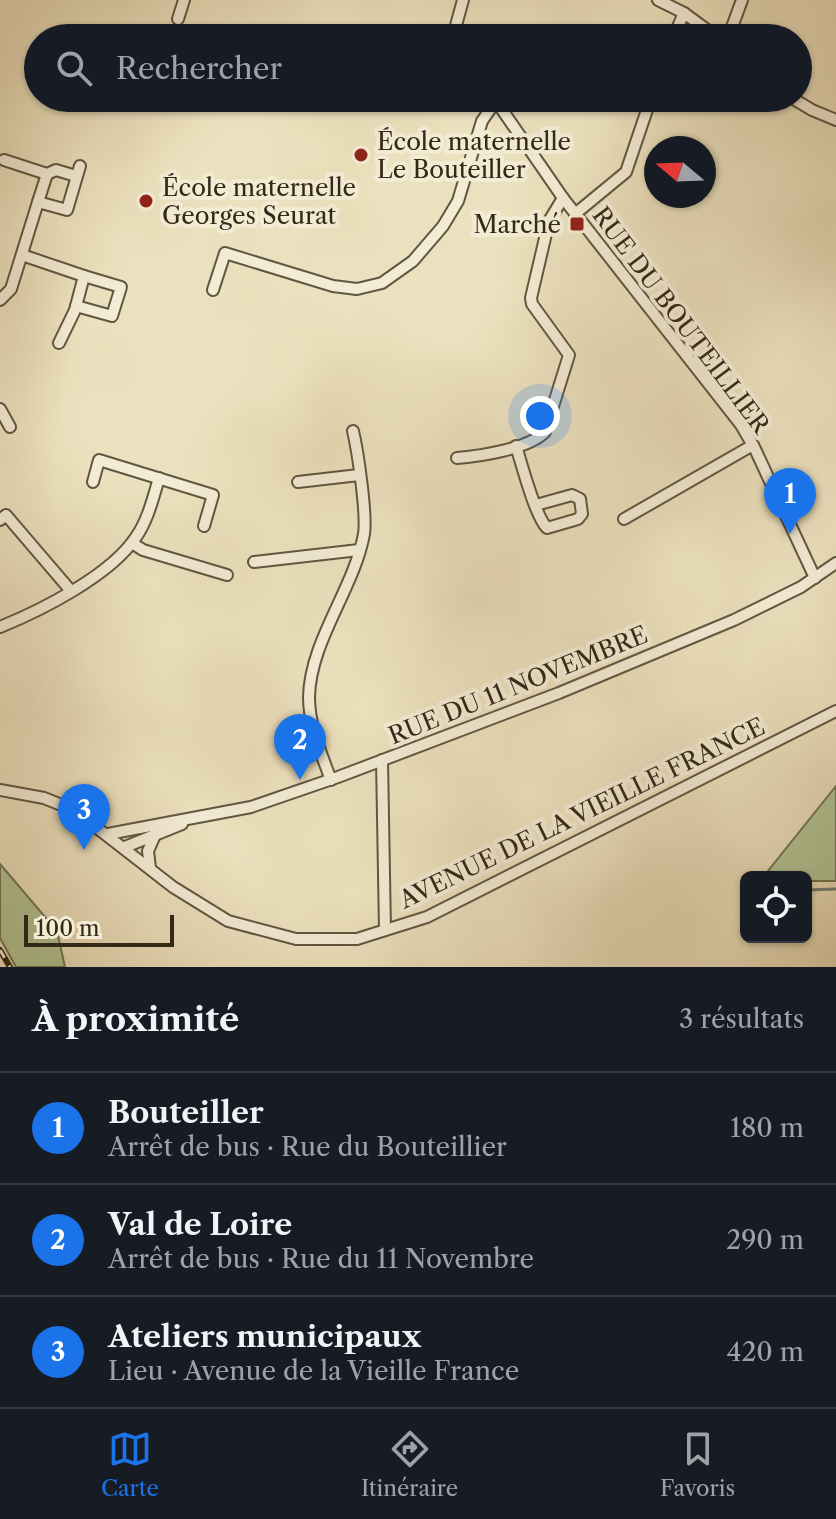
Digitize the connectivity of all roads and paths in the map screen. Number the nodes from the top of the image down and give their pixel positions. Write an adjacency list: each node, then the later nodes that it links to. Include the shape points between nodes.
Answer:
1 (184, 0): 6 (street)
2 (463, 0): 7 (street)
3 (658, 0): 5 (street)
4 (742, 0): 10 (street)
5 (684, 13): 8 (street); 9 (street)
6 (178, 19)
7 (456, 24)
8 (679, 24)
9 (699, 24)
10 (733, 24)
11 (812, 110): 15 (street)
12 (488, 112): 23 (street, via 458,201 443,226 413,261 382,283 357,289 333,286 225,253)
13 (503, 112): 18 (street, RUE DU BOUTEILLIER)
14 (646, 112): 20 (street, via 626,172)
15 (836, 120)
16 (4, 160): 17 (street)
17 (47, 174): 19 (street); 19 (street, via 78,171 67,210)
18 (563, 198): 20 (street, RUE DU BOUTEILLIER); 31 (street, via 549,221 531,298 569,361 545,432)
19 (38, 202): 21 (street)
20 (575, 214): 30 (street, RUE DU BOUTEILLIER)
21 (22, 255): 22 (street); 24 (street, via 11,289)
22 (84, 276): 25 (street); 25 (street, via 121,287 112,316)
23 (213, 290)
24 (0, 300)
25 (76, 306): 26 (street)
26 (59, 343)
27 (0, 409): 28 (street)
28 (10, 427)
29 (353, 431): 33 (street)
30 (753, 445): 38 (street); 46 (street, RUE DU BOUTEILLIER)
31 (516, 446): 32 (street); 37 (street)
32 (457, 458)
33 (359, 475): 36 (street); 42 (street, via 364,533)
34 (159, 478): 35 (street, via 99,460); 40 (street, via 213,495); 41 (street)
35 (93, 482)
36 (298, 482)
37 (536, 505): 37 (street, via 547,528 582,514 580,499 572,495)
38 (624, 519)
39 (0, 520): 47 (street, via 6,515)
40 (204, 526)
41 (132, 543): 45 (street); 47 (street)
42 (359, 550): 43 (street); 51 (street, via 318,656 309,695 313,727)
43 (254, 562)
44 (836, 563): 46 (street, RUE DU 11 NOVEMBRE)
45 (227, 575)
46 (815, 578): 50 (street, RUE DU 11 NOVEMBRE, via 734,620)
47 (71, 591): 48 (street)
48 (0, 625)
49 (836, 711): 58 (street, AVENUE DE LA VIEILLE FRANCE, via 427,917)
50 (382, 760): 51 (street, RUE DU 11 NOVEMBRE); 58 (street)
51 (331, 780): 53 (street, RUE DU 11 NOVEMBRE)
52 (0, 790): 54 (street, AVENUE DE LA VIEILLE FRANCE, via 61,803)
53 (204, 817): 54 (street, RUE DU 11 NOVEMBRE); 55 (street, RUE DU 11 NOVEMBRE)
54 (108, 834): 56 (street, AVENUE DE LA VIEILLE FRANCE)
55 (155, 835): 56 (street, RUE DU 11 NOVEMBRE); 57 (street, via 148,851)
56 (125, 847): 57 (street, AVENUE DE LA VIEILLE FRANCE)
57 (150, 868): 58 (street, AVENUE DE LA VIEILLE FRANCE, via 228,921 296,939 357,939)
58 (385, 930)

